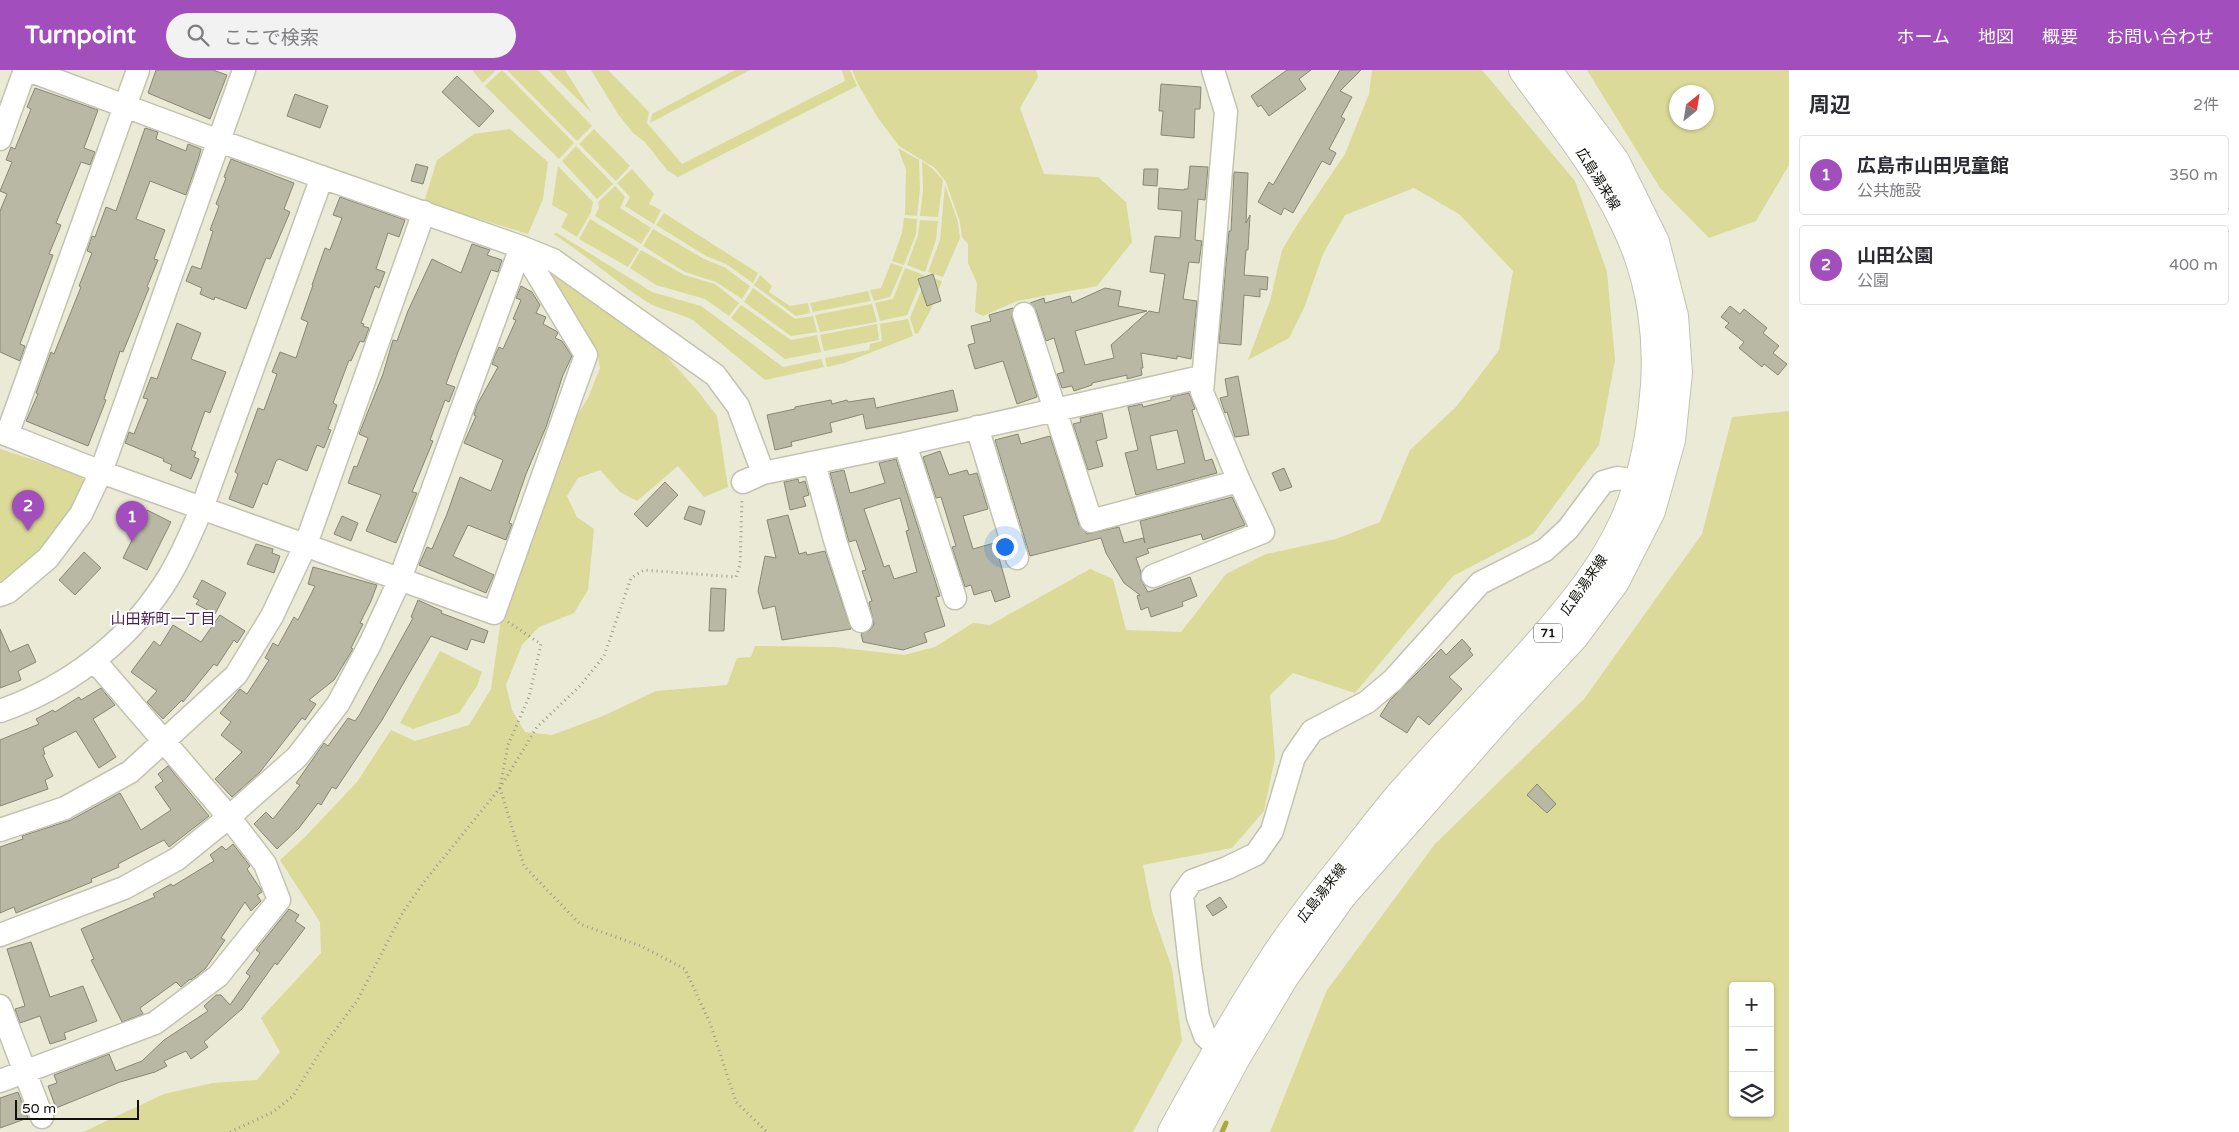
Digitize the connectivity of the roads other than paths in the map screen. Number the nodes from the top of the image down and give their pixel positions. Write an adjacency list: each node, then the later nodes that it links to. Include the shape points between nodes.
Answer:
1 (27, 70): 7 (street); 8 (street)
2 (138, 70): 7 (street)
3 (244, 70): 9 (street)
4 (1212, 70): 14 (street, via 1226,112)
5 (1523, 70): 21 (main road, 広島湯来線 / 71, via 1592,165 1625,222 1642,268 1654,319 1658,371 1650,435)
6 (1547, 70): 38 (main road, 広島湯来線 / 71, via 1615,161 1655,242 1674,316 1678,373 1671,440 1651,511 1615,582 1580,629 1342,896)
7 (125, 107): 9 (street); 17 (street)
8 (0, 139)
9 (219, 141): 10 (street); 20 (street)
10 (322, 177): 11 (street); 23 (street)
11 (424, 212): 12 (street); 24 (street)
12 (520, 247): 19 (street, via 553,260 715,375 738,406 753,478); 27 (street); 27 (street, via 586,355 494,613)
13 (1024, 314): 15 (street)
14 (1201, 377): 15 (street); 22 (street, via 1202,392)
15 (1056, 410): 16 (street); 22 (street, via 1091,520)
16 (977, 427): 18 (street); 25 (street)
17 (3, 433): 20 (street)
18 (905, 444): 19 (street); 29 (street)
19 (814, 463): 30 (street)
20 (102, 472): 23 (street); 28 (street, via 81,514 48,558 8,592)
21 (1638, 480): 38 (main road, 広島湯来線 / 71, via 1624,521 1599,567 1576,599 1397,798 1316,900 1278,952); 38 (street, via 1617,478 1603,482 1568,529 1545,550 1480,583 1393,680 1367,702 1312,731 1294,757 1272,831 1256,854 1192,881 1182,895 1190,965 1202,1027 1205,1036)
22 (1238, 481): 26 (street, via 1263,532)
23 (202, 508): 24 (street); 31 (street, via 180,557 146,610)
24 (306, 544): 27 (street); 33 (street, via 272,616 236,675)
25 (1016, 558)
26 (1153, 576)
27 (400, 579): 34 (street, via 338,704 297,757)
28 (0, 595)
29 (955, 598)
30 (861, 621)
31 (94, 660): 32 (street, via 62,684 31,701); 33 (street)
32 (0, 711)
33 (165, 742): 34 (street); 35 (street, via 130,772 65,808)
34 (229, 817): 36 (street, via 176,859 124,888); 39 (street, via 265,864 279,900 258,928 218,976 155,1023)
35 (0, 830)
36 (0, 934)
37 (0, 1006): 39 (street)
38 (1227, 1052): 42 (main road, 広島湯来線 / 71); 43 (main road, 広島湯来線 / 71)
39 (25, 1073): 40 (street); 41 (street)
40 (0, 1081)
41 (42, 1118)
42 (1172, 1132)
43 (1196, 1132)

